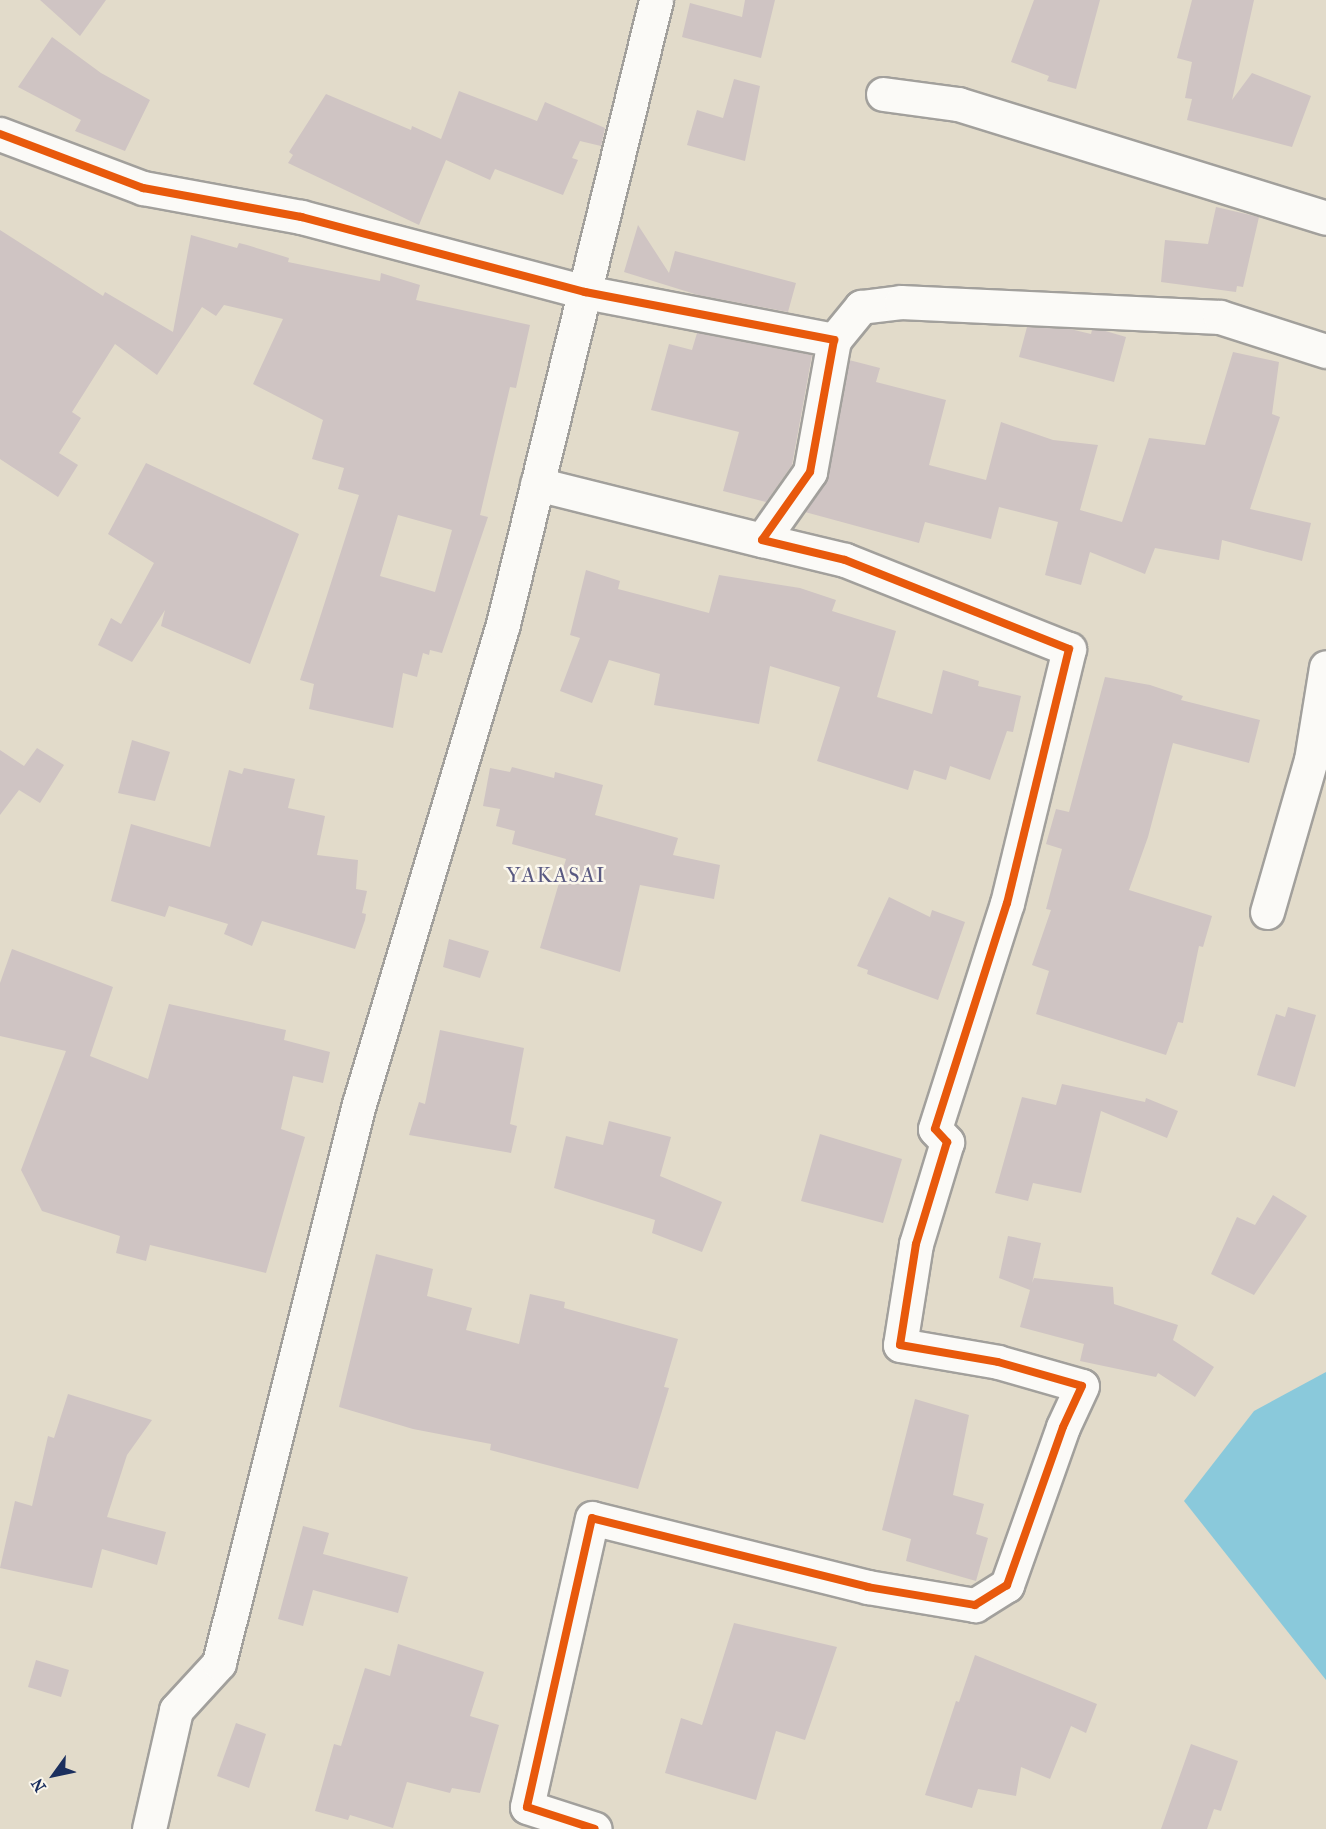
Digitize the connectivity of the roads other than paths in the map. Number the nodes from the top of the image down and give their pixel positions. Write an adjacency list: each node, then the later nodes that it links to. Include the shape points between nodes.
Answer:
1 (656, 0): 5 (street)
2 (883, 94): 4 (street, via 958,104)
3 (0, 134): 5 (street, via 143,188 301,217)
4 (1326, 218)
5 (585, 292): 6 (street); 8 (street)
6 (834, 340): 7 (street, via 861,307 901,302 1220,317); 9 (street, via 810,472)
7 (1326, 351)
8 (537, 484): 9 (street); 12 (street, via 503,624 359,1104 219,1663 176,1710)
9 (762, 540): 13 (street, via 845,560 1069,650 1007,903 935,1129 947,1143 916,1244 900,1346 998,1362 1082,1386 1063,1427 1007,1585 975,1605 868,1587 592,1518 527,1807)
10 (1326, 667): 11 (street, via 1311,760)
11 (1267, 912)
12 (149, 1829)
13 (595, 1829)

